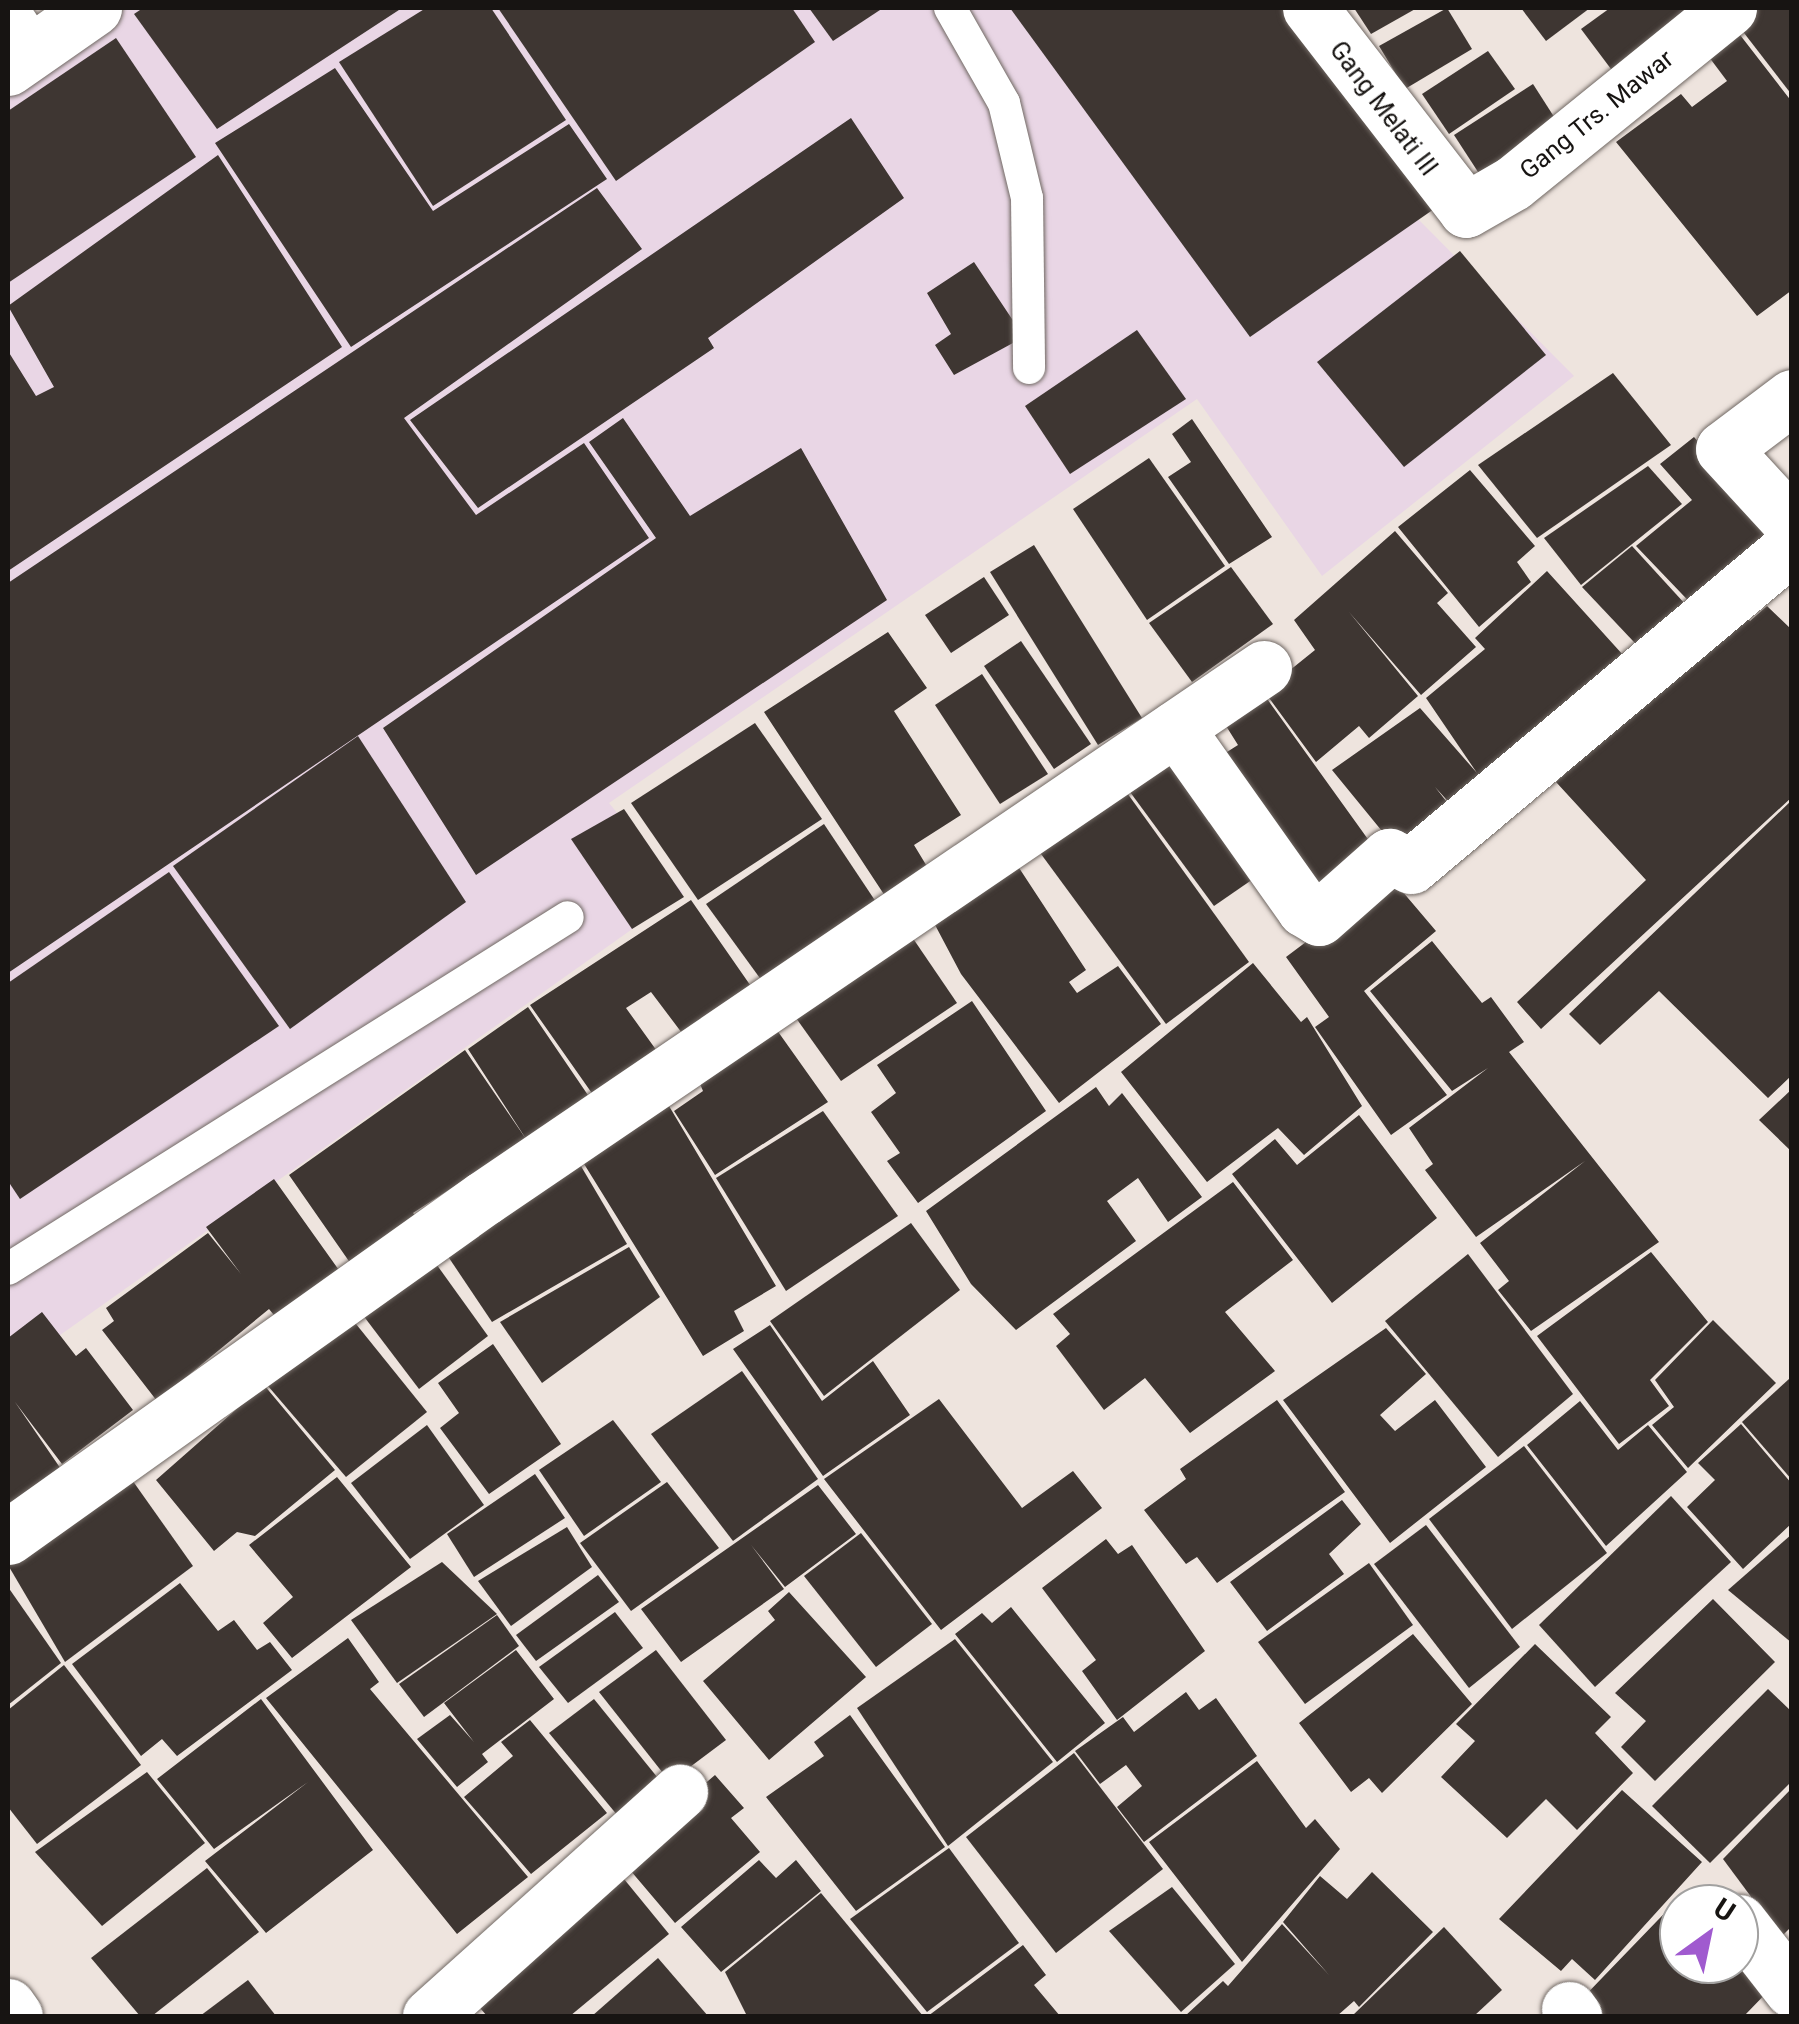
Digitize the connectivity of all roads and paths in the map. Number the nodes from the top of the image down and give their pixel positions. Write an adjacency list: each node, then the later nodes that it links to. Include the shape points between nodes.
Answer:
1 (94, 8): 5 (main road)
2 (950, 8): 7 (lane, via 1004,103 1028,198)
3 (1310, 8): 6 (main road, Gang Melati III)
4 (1729, 8): 6 (main road, Gang Trs. Mawar, via 1514,183 1476,208)
5 (15, 48)
6 (1458, 208)
7 (1029, 368)
8 (1792, 397): 9 (main road, via 1723,449)
9 (1792, 524)
10 (1792, 546): 12 (main road, via 1411,866 1389,856 1319,918 1304,909)
11 (1264, 668): 12 (main road)
12 (1176, 728): 15 (main road, via 484,1198)
13 (568, 917): 14 (lane)
14 (8, 1269)
15 (8, 1537)
16 (680, 1792): 21 (main road)
17 (1759, 1948): 18 (main road)
18 (1792, 1990)
19 (8, 2006): 20 (main road)
20 (15, 2016)
21 (430, 2016)

